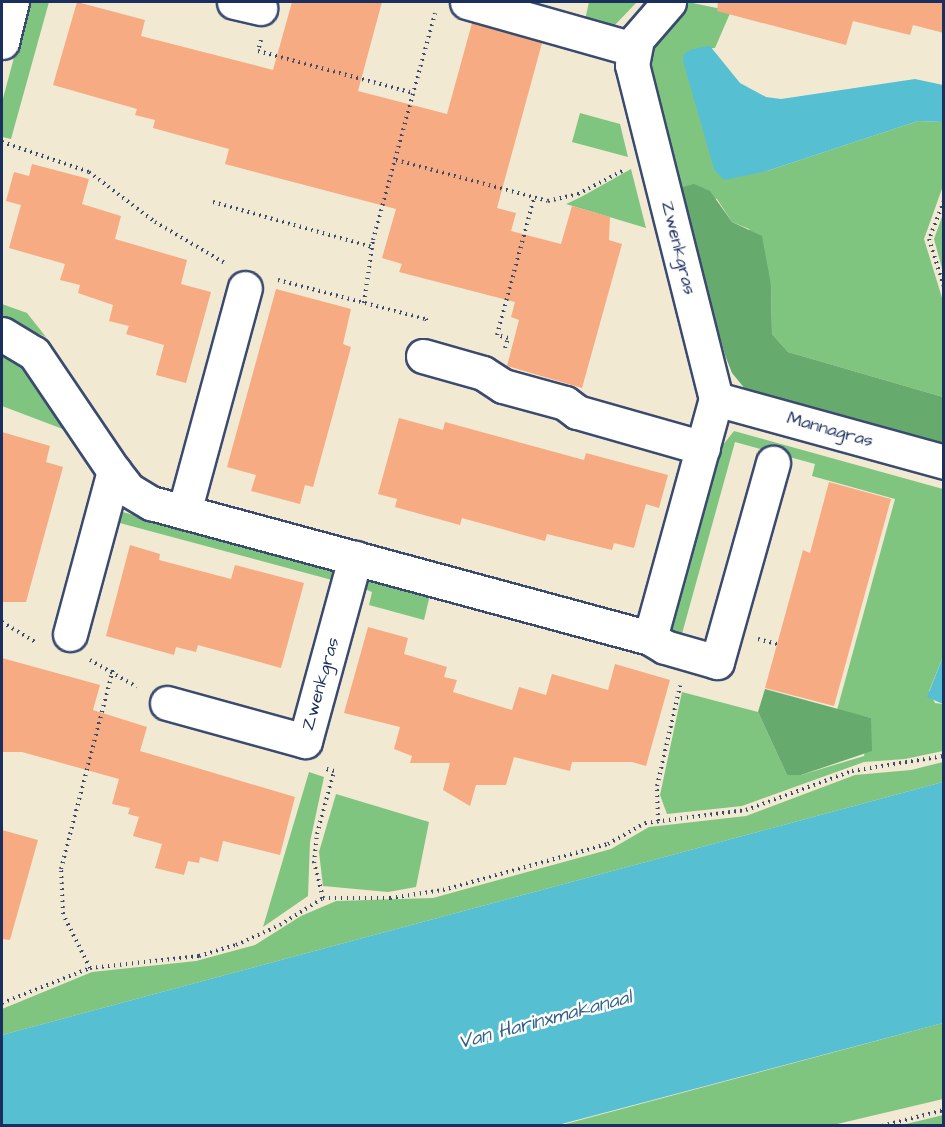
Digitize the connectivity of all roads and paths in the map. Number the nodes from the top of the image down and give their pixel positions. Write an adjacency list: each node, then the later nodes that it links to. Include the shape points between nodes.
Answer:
1 (12, 2): 5 (street)
2 (669, 2): 6 (street)
3 (452, 5): 6 (street); 7 (path)
4 (252, 14): 7 (path, via 258,51)
5 (2, 42)
6 (633, 49): 21 (street, Zwenkgras, via 634,73)
7 (414, 93): 9 (path)
8 (2, 142): 15 (path, via 89,172 164,228)
9 (396, 160): 11 (path); 14 (path)
10 (630, 166): 11 (path, via 568,198)
11 (534, 198): 19 (path)
12 (944, 201): 16 (path, via 929,239)
13 (213, 202): 14 (path)
14 (372, 247): 17 (path)
15 (250, 278): 17 (path); 26 (street)
16 (944, 287)
17 (364, 303): 20 (path, via 426,320 431,329)
18 (2, 334): 25 (street, via 22,343 48,370)
19 (497, 335)
20 (423, 356): 22 (street, via 483,373 503,386 566,403 577,412)
21 (716, 399): 22 (street, Zwenkgras); 23 (street, Mannagras)
22 (703, 448): 29 (street, Zwenkgras)
23 (944, 462)
24 (773, 463): 30 (street, via 717,662)
25 (114, 471): 26 (street, via 129,490 151,503); 28 (street)
26 (184, 512): 27 (street)
27 (355, 558): 29 (street); 33 (street, Zwenkgras)
28 (70, 634)
29 (650, 638): 30 (street)
30 (689, 654): 35 (path, via 657,786)
31 (113, 670): 37 (path, via 61,869 63,914)
32 (167, 703): 33 (street, Zwenkgras)
33 (305, 741): 36 (path, via 312,754 309,764 333,771 314,850 315,875)
34 (944, 756): 35 (path, via 852,771 746,810)
35 (658, 820): 36 (path, via 608,844 443,890 390,898)
36 (323, 898): 37 (path, via 280,925 236,945 199,956)
37 (90, 968): 38 (path)
38 (2, 1003)
39 (944, 1110): 40 (path)
40 (882, 1125)

